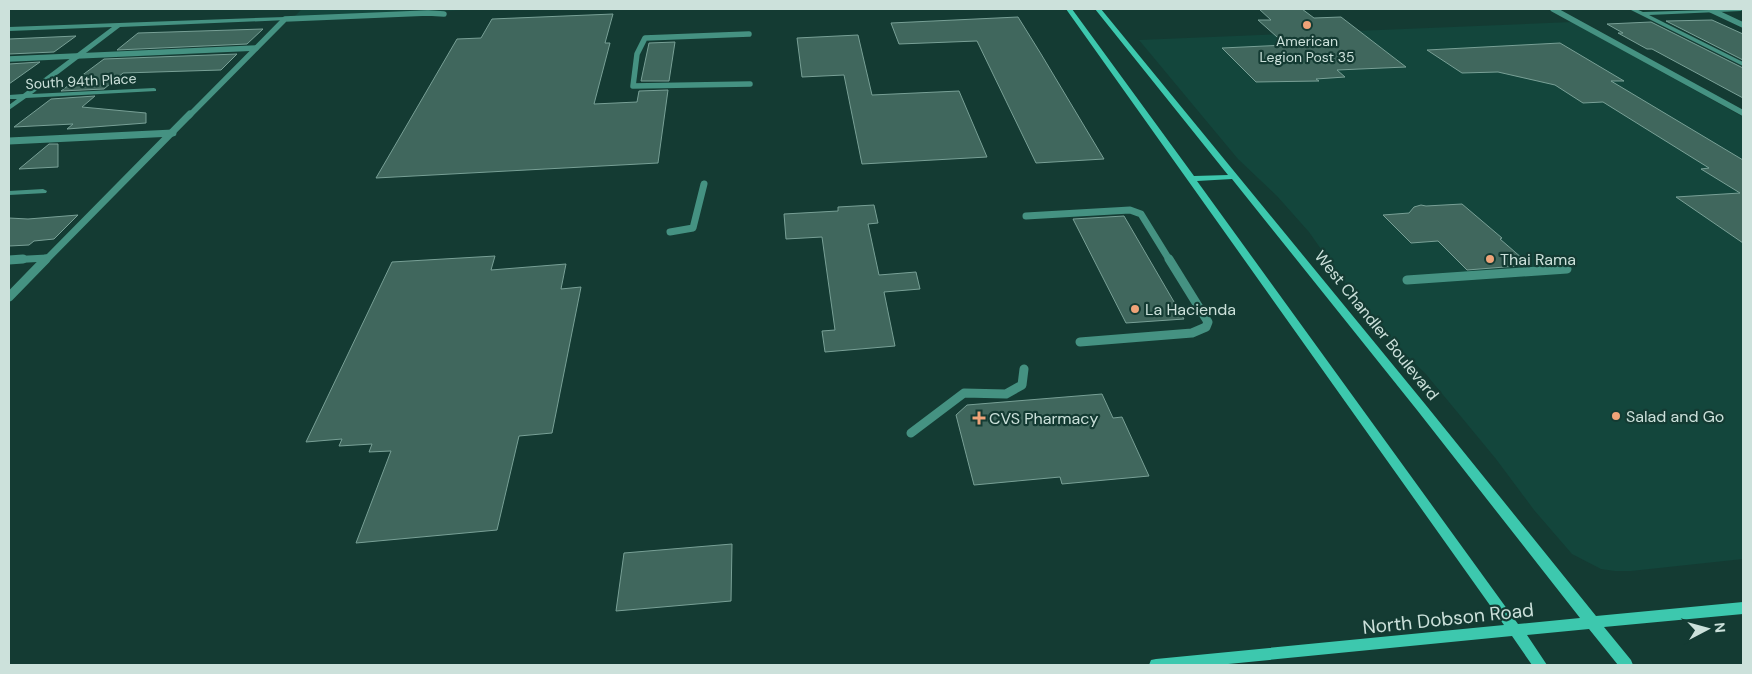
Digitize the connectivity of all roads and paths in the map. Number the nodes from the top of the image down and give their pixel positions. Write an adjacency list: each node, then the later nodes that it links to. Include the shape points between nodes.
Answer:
1 (1069, 9): 27 (main road)
2 (1098, 9): 26 (main road, West Chandler Boulevard)
3 (1553, 9): 23 (lane)
4 (1632, 9): 8 (street)
5 (1741, 9): 6 (street)
6 (1711, 10): 8 (street); 11 (lane)
7 (444, 14): 9 (lane)
8 (1642, 14): 17 (street)
9 (285, 19): 10 (street); 14 (lane)
10 (119, 25): 12 (street); 15 (street)
11 (1743, 25)
12 (9, 30)
13 (749, 34): 18 (lane, via 645,38 638,54 633,86)
14 (256, 48): 15 (lane); 24 (lane)
15 (79, 56): 16 (lane); 20 (street)
16 (9, 59)
17 (1743, 64)
18 (750, 84)
19 (154, 90): 20 (street, South 94th Place)
20 (25, 96): 21 (street, South 94th Place); 22 (street)
21 (9, 97)
22 (9, 108)
23 (1743, 113)
24 (173, 133): 25 (lane); 33 (lane)
25 (9, 141)
26 (1234, 177): 27 (main road); 42 (main road, West Chandler Boulevard)
27 (1191, 179): 43 (main road)
28 (704, 184): 32 (lane, via 693,228)
29 (43, 191): 30 (street)
30 (9, 193)
31 (1026, 216): 38 (lane, via 1121,210 1141,214 1208,322 1206,327 1192,333)
32 (670, 232)
33 (47, 258): 34 (lane); 37 (lane)
34 (9, 260)
35 (1567, 269): 36 (lane)
36 (1407, 280)
37 (9, 296)
38 (1080, 342)
39 (1024, 370): 40 (lane, via 1022,385 1006,394 964,393)
40 (911, 433)
41 (1743, 608): 42 (main road, North Dobson Road)
42 (1592, 623): 43 (main road, North Dobson Road); 46 (main road, West Chandler Boulevard)
43 (1514, 630): 44 (main road, North Dobson Road); 45 (main road)
44 (1156, 665)
45 (1540, 665)
46 (1626, 665)

